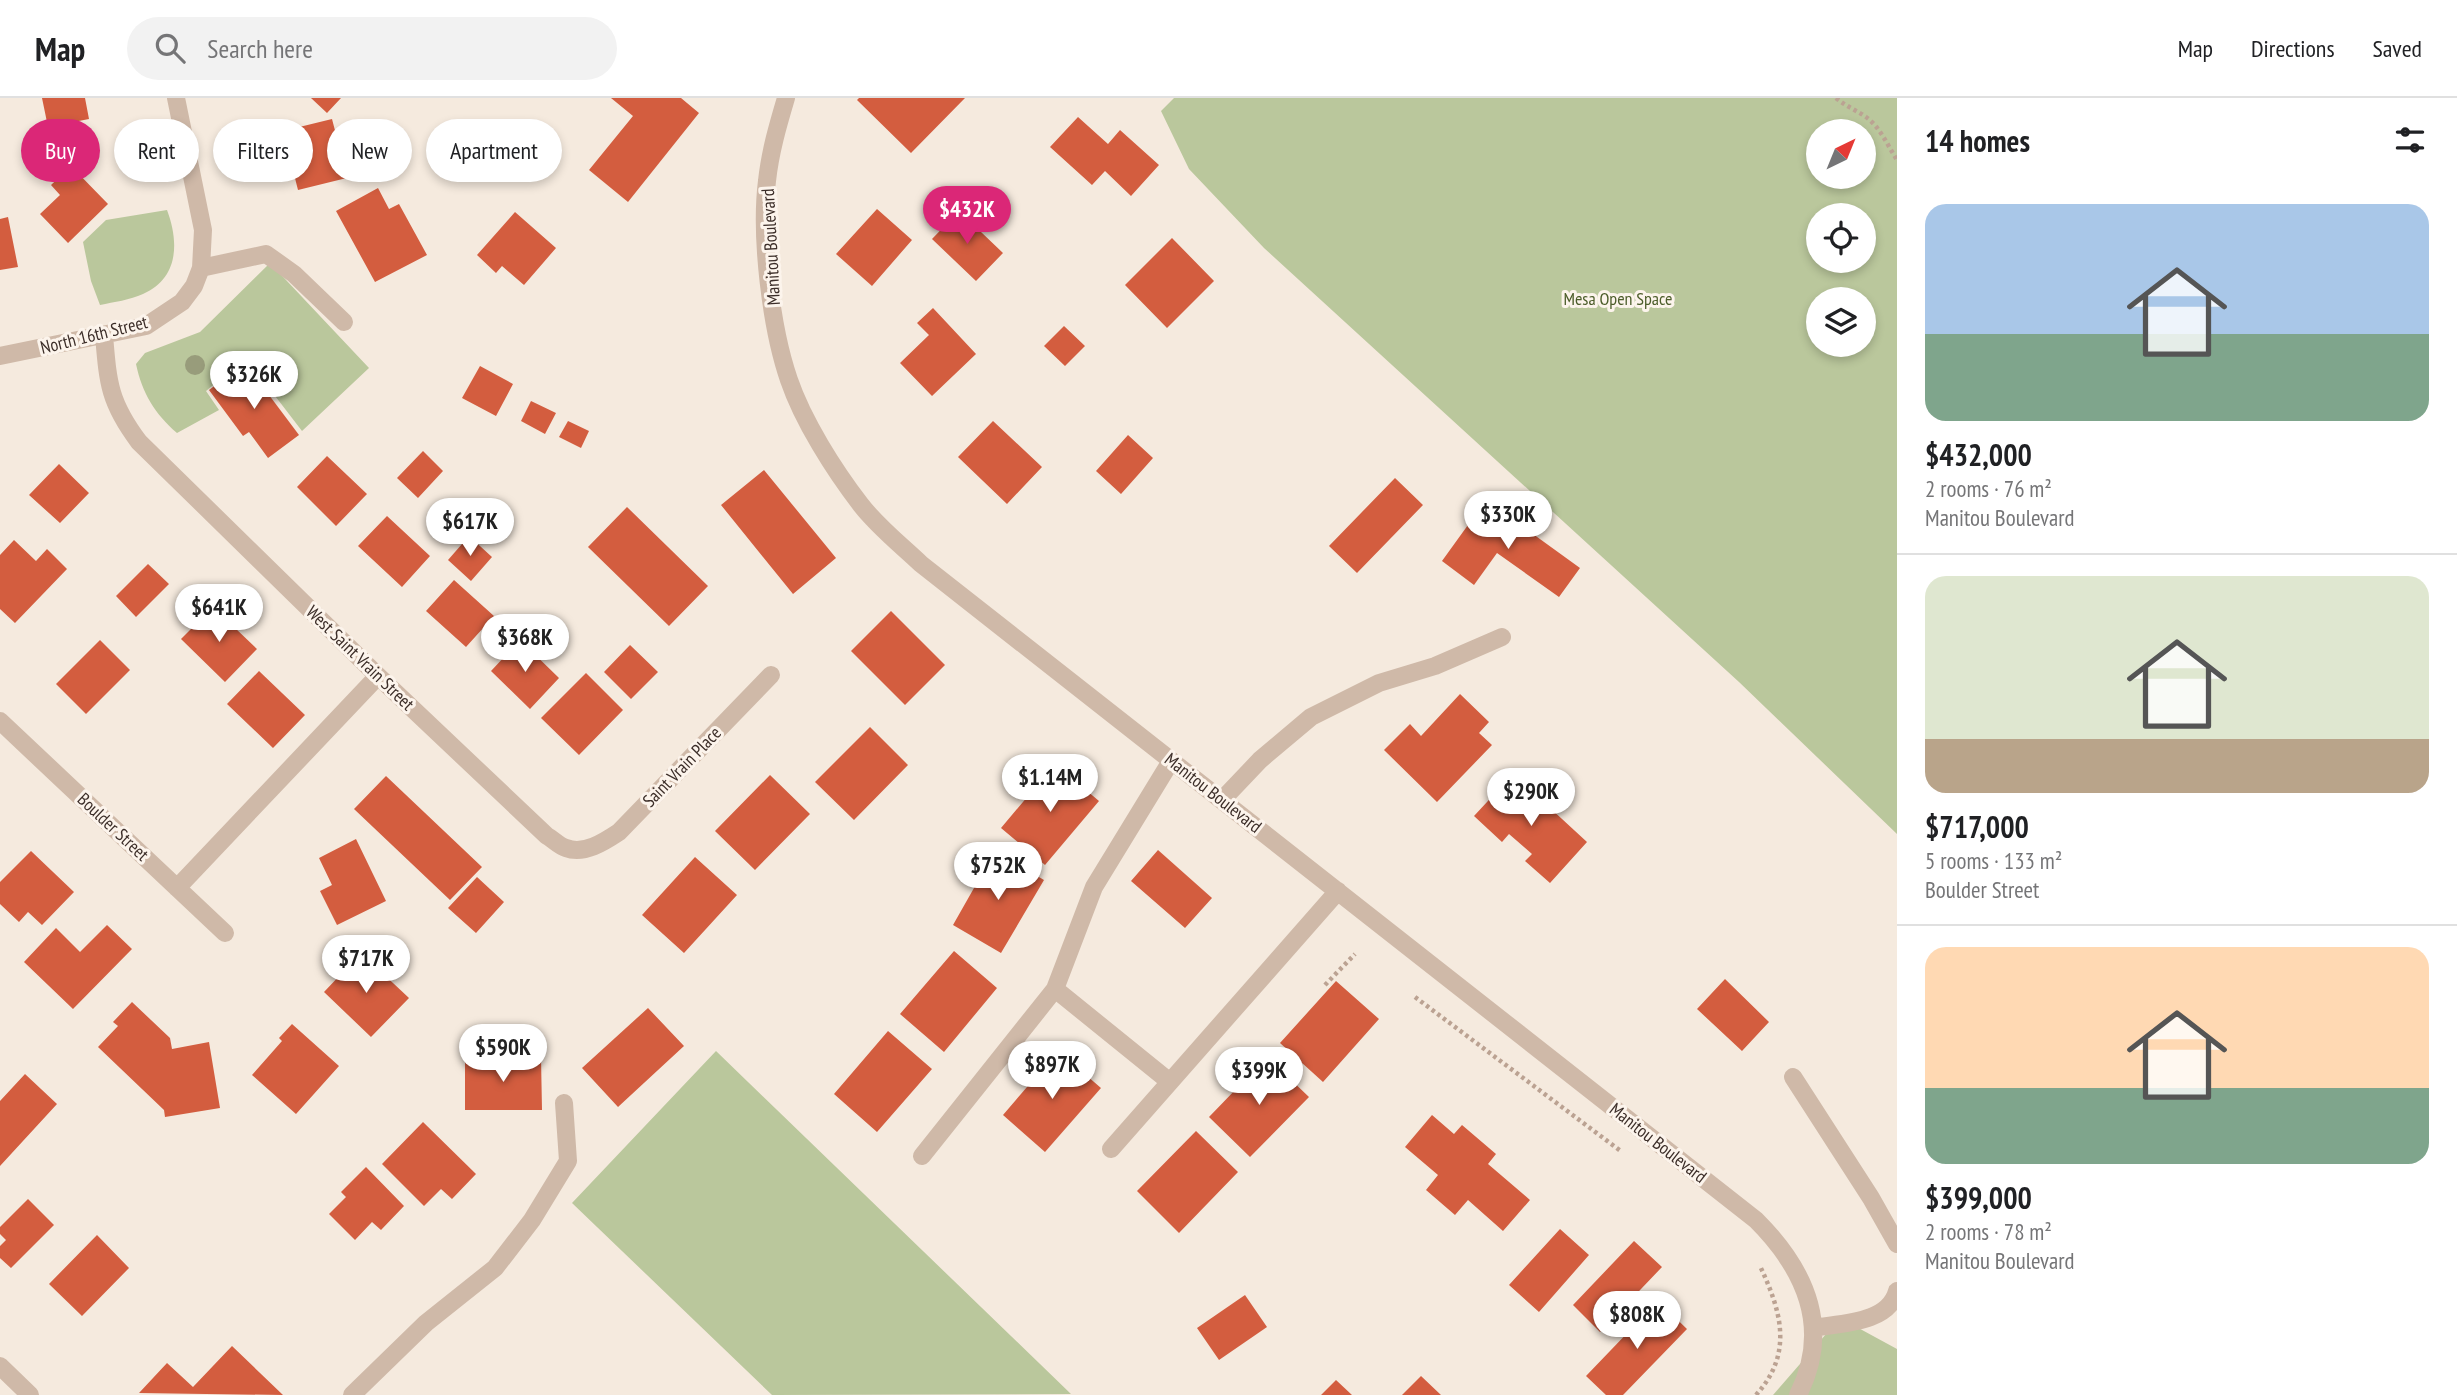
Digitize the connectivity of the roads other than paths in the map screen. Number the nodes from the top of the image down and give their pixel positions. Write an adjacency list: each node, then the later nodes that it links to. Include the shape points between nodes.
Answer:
1 (176, 98): 3 (street, via 203,230)
2 (786, 98): 11 (street, Manitou Boulevard, via 766,183 769,285 789,381 812,428 861,506 921,564)
3 (201, 268): 4 (street, via 265,254 294,274); 5 (street, North 16th Street, via 182,302 165,314 146,326)
4 (344, 323)
5 (104, 335): 6 (street, North 16th Street); 9 (street, West Saint Vrain Street, via 112,397 139,442)
6 (0, 356)
7 (1502, 637): 12 (street, via 1435,666 1379,683 1311,717)
8 (771, 674): 13 (street, Saint Vrain Place, via 618,832)
9 (378, 676): 13 (street, West Saint Vrain Street, via 547,836 567,849); 14 (street)
10 (0, 721): 14 (street, Boulder Street)
11 (1171, 761): 12 (street, Manitou Boulevard); 17 (street, via 1094,887)
12 (1222, 800): 15 (street, Manitou Boulevard)
13 (585, 849)
14 (177, 888): 16 (street, Boulder Street)
15 (1338, 891): 19 (street); 25 (street, Manitou Boulevard, via 1756,1220 1794,1265 1806,1292)
16 (225, 933)
17 (1055, 989): 19 (street); 22 (street)
18 (1793, 1077): 23 (street)
19 (1170, 1082): 21 (street)
20 (564, 1103): 28 (street, via 568,1161 532,1220 495,1268 426,1323)
21 (1111, 1149)
22 (922, 1156)
23 (1897, 1244)
24 (1897, 1291): 25 (street, via 1894,1301 1871,1318)
25 (1813, 1328): 29 (street, Manitou Boulevard, via 1813,1352)
26 (0, 1366): 27 (street)
27 (30, 1395)
28 (352, 1395)
29 (1798, 1395)

